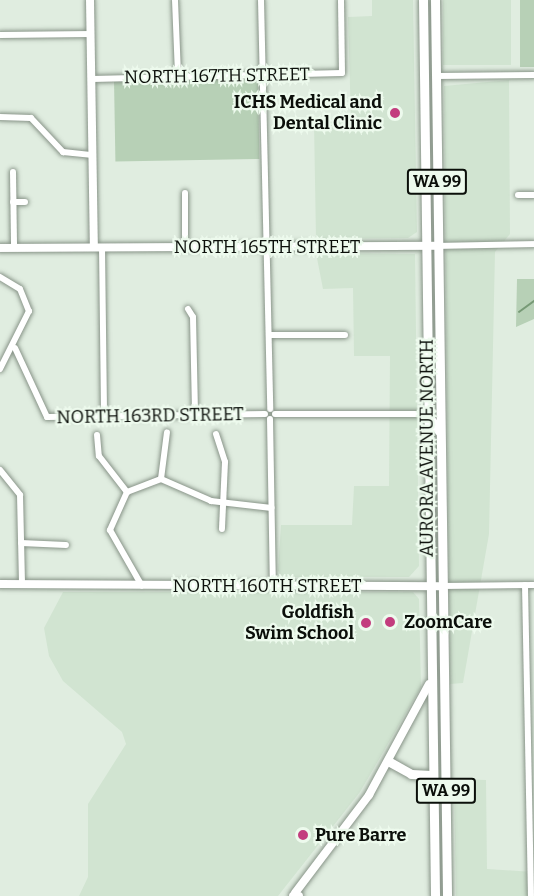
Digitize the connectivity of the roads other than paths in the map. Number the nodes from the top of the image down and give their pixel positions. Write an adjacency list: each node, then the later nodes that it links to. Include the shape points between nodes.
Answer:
1 (90, 0): 7 (street)
2 (175, 0): 11 (street)
3 (261, 0): 12 (street)
4 (341, 0): 12 (street, NORTH 167TH STREET, via 342,73)
5 (423, 0): 9 (main road, AURORA AVENUE NORTH / WA 99)
6 (435, 0): 13 (main road, AURORA AVENUE NORTH / WA 99)
7 (91, 34): 8 (street); 14 (street)
8 (0, 35)
9 (425, 62): 13 (main road); 15 (main road, AURORA AVENUE NORTH / WA 99)
10 (534, 75): 13 (street)
11 (178, 76): 12 (street, NORTH 167TH STREET); 14 (street, NORTH 167TH STREET)
12 (261, 76): 31 (street)
13 (436, 76): 16 (main road, AURORA AVENUE NORTH / WA 99)
14 (92, 79): 18 (street)
15 (425, 83): 16 (main road); 26 (main road, AURORA AVENUE NORTH / WA 99)
16 (436, 97): 27 (main road, AURORA AVENUE NORTH / WA 99)
17 (0, 117): 18 (street, via 31,118 63,152)
18 (93, 155): 29 (street)
19 (13, 172): 23 (street)
20 (185, 193): 30 (street)
21 (518, 195): 22 (street)
22 (534, 195)
23 (13, 202): 24 (street); 28 (street)
24 (25, 202)
25 (534, 244): 27 (street, NORTH 165TH STREET)
26 (426, 246): 27 (street, NORTH 165TH STREET); 31 (street, NORTH 165TH STREET); 39 (main road, AURORA AVENUE NORTH / WA 99)
27 (437, 246): 40 (main road, AURORA AVENUE NORTH / WA 99)
28 (14, 247): 29 (street, NORTH 165TH STREET); 32 (street, NORTH 165TH STREET)
29 (98, 247): 30 (street, NORTH 165TH STREET); 44 (street)
30 (185, 247): 31 (street, NORTH 165TH STREET)
31 (267, 247): 35 (street)
32 (0, 248)
33 (0, 277): 37 (street, via 28,300 27,324)
34 (188, 309): 41 (street, via 193,317)
35 (269, 335): 36 (street); 42 (street)
36 (345, 335)
37 (15, 348): 38 (street); 44 (street, NORTH 163RD STREET, via 47,417)
38 (0, 369)
39 (427, 387): 40 (main road); 43 (main road, AURORA AVENUE NORTH / WA 99)
40 (439, 402): 45 (main road, AURORA AVENUE NORTH / WA 99)
41 (195, 414): 42 (street, NORTH 163RD STREET); 44 (street, NORTH 163RD STREET)
42 (270, 414): 43 (street, NORTH 163RD STREET); 53 (street)
43 (427, 414): 45 (main road); 63 (main road, AURORA AVENUE NORTH / WA 99)
44 (104, 415)
45 (439, 431): 64 (main road, AURORA AVENUE NORTH / WA 99)
46 (167, 432): 50 (street)
47 (216, 434): 52 (street, via 225,462)
48 (97, 435): 51 (street, via 99,456)
49 (0, 470): 55 (street, via 20,495)
50 (161, 479): 51 (street); 52 (street)
51 (127, 492): 61 (street, via 110,530)
52 (221, 503): 53 (street); 54 (street)
53 (272, 508): 62 (street)
54 (222, 529)
55 (21, 543): 56 (street); 58 (street)
56 (66, 545)
57 (0, 584): 58 (street, NORTH 160TH STREET)
58 (22, 584): 61 (street, NORTH 160TH STREET)
59 (525, 585): 60 (street, NORTH 160TH STREET); 64 (street, NORTH 160TH STREET); 66 (street)
60 (534, 585)
61 (142, 586): 62 (street, NORTH 160TH STREET)
62 (273, 586): 63 (street, NORTH 160TH STREET)
63 (428, 586): 64 (street, NORTH 160TH STREET); 65 (main road, AURORA AVENUE NORTH / WA 99)
64 (442, 586): 71 (main road, AURORA AVENUE NORTH / WA 99)
65 (429, 684): 67 (street); 68 (main road, AURORA AVENUE NORTH / WA 99)
66 (531, 754): 72 (street)
67 (388, 761): 68 (main road, via 411,774); 69 (street, via 369,795)
68 (432, 775): 70 (main road, AURORA AVENUE NORTH / WA 99)
69 (296, 895)
70 (435, 896)
71 (447, 896)
72 (531, 896)

